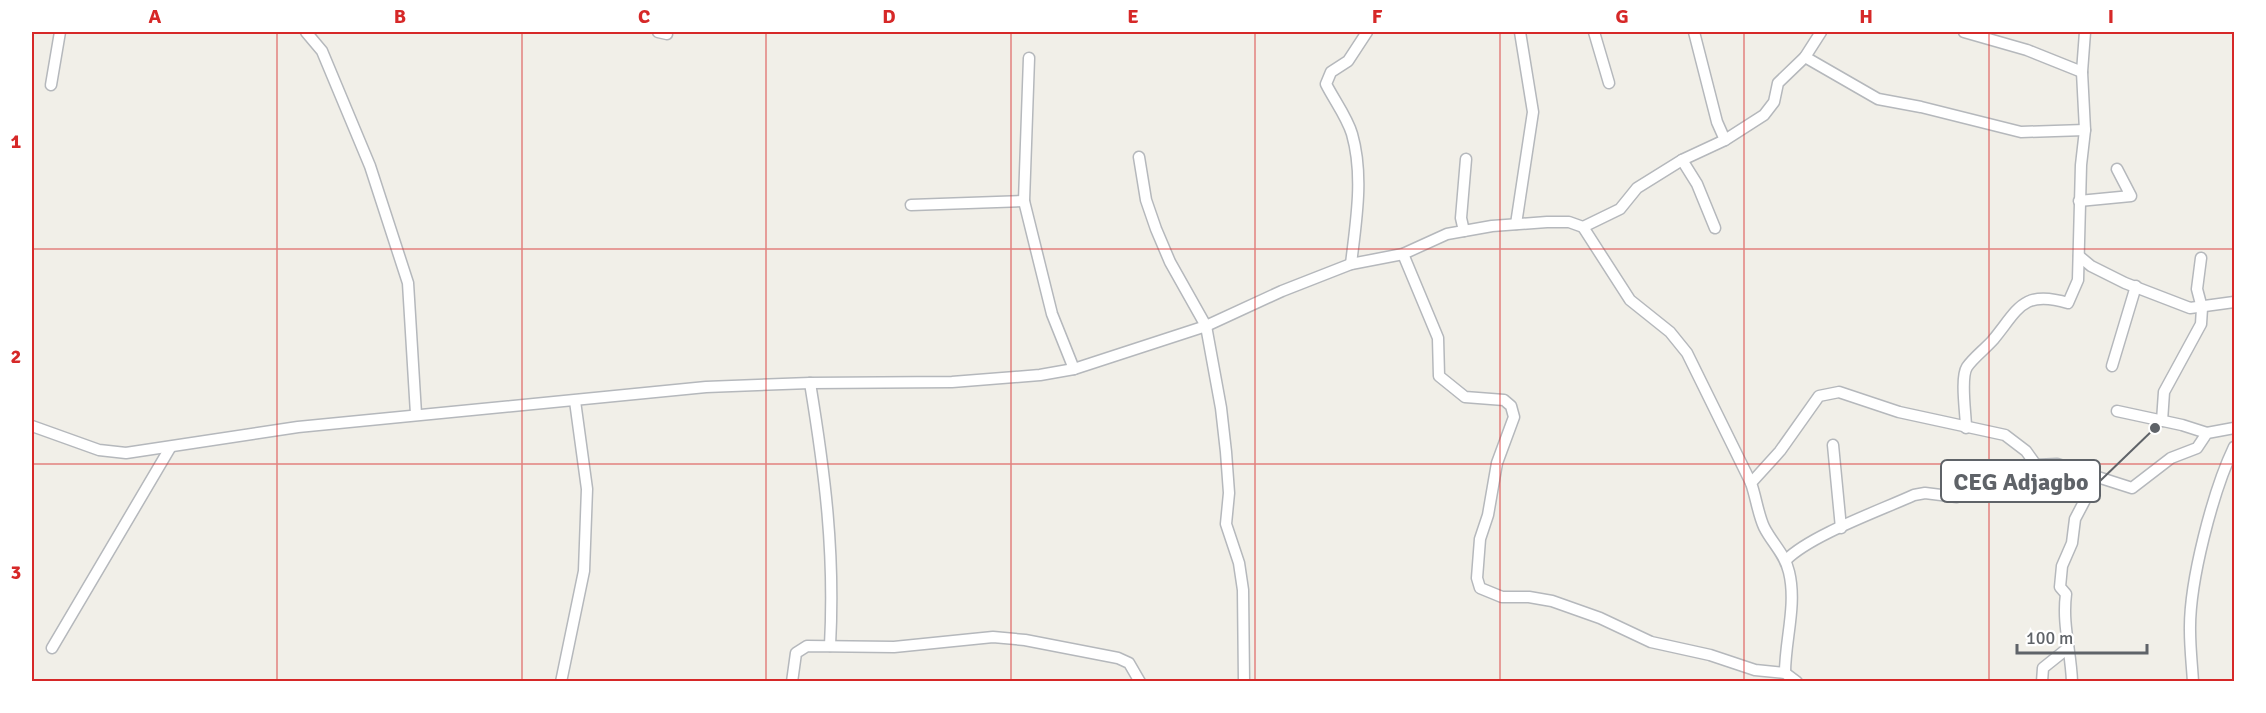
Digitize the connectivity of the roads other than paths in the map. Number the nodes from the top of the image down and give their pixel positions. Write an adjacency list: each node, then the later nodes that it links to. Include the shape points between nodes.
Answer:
1 (60, 32): 14 (street)
2 (306, 32): 41 (street, via 322,51 370,166 408,283)
3 (1367, 32): 31 (street, via 1348,61 1331,72 1326,84 1352,132 1357,160 1359,195)
4 (1520, 32): 24 (street, via 1533,111)
5 (1594, 32): 13 (street)
6 (1694, 32): 16 (street)
7 (1821, 32): 11 (street)
8 (1964, 32): 12 (street, via 2027,50)
9 (2085, 32): 12 (street)
10 (1029, 57): 21 (street)
11 (1805, 57): 15 (street, via 1878,99 2021,132); 16 (street, via 1778,83 1774,102 1764,115)
12 (2082, 72): 15 (street)
13 (1609, 83)
14 (51, 85)
15 (2085, 130): 22 (street)
16 (1725, 140): 19 (street)
17 (1139, 157): 35 (street, via 1146,200 1156,229)
18 (1466, 159): 27 (street, via 1461,218)
19 (1682, 160): 25 (street, via 1636,188 1620,208); 26 (street, via 1697,184)
20 (2117, 169): 22 (street, via 2132,196)
21 (1024, 201): 23 (street); 37 (street, via 1052,315)
22 (2079, 201): 29 (street)
23 (910, 205)
24 (1516, 224): 25 (street, via 1569,222); 27 (street)
25 (1583, 227): 52 (street, via 1630,300 1670,332 1687,353)
26 (1715, 228)
27 (1464, 231): 28 (street, via 1447,234)
28 (1403, 254): 31 (street); 58 (street, via 1438,338 1439,376 1465,397 1504,400 1514,417 1497,463 1480,539 1480,588 1502,597 1552,601 1651,642 1755,670)
29 (2079, 256): 32 (street, via 2091,266); 44 (street, via 2078,280 2068,303 2030,300 2017,307 1967,368)
30 (2201, 258): 34 (street, via 2198,289)
31 (1351, 264): 35 (street)
32 (2136, 286): 34 (street, via 2190,308); 36 (street)
33 (2235, 302): 34 (street)
34 (2202, 308): 42 (street, via 2201,324 2164,392)
35 (1206, 327): 37 (street); 62 (street, via 1226,452 1227,524 1244,590)
36 (2112, 366)
37 (1074, 369): 38 (street, via 982,380)
38 (810, 383): 39 (street, via 706,387); 55 (street, via 831,528)
39 (575, 401): 41 (street); 59 (street, via 587,489 584,571)
40 (2117, 411): 42 (street)
41 (416, 414): 49 (street, via 297,427)
42 (2162, 421): 46 (street)
43 (32, 426): 49 (street, via 99,450 126,453)
44 (1966, 428): 50 (street, via 2005,435); 52 (street, via 1839,392 1827,392 1810,405 1780,451)
45 (2235, 428): 46 (street)
46 (2207, 434): 51 (street, via 2197,448 2171,458 2132,489)
47 (1833, 445): 53 (street)
48 (2235, 447): 66 (street, via 2206,526 2193,591)
49 (170, 448): 56 (street)
50 (2036, 465): 51 (street, via 2057,464); 53 (street, via 1957,497 1914,495)
51 (2096, 478): 57 (street, via 2075,519 2072,543 2062,566 2060,587 2066,594 2063,617)
52 (1751, 483): 54 (street, via 1765,528)
53 (1841, 528): 54 (street)
54 (1786, 560): 58 (street, via 1792,599)
55 (830, 646): 60 (street, via 800,648); 61 (street, via 894,647 993,637 1025,640 1118,658 1129,663)
56 (52, 648)
57 (2068, 648): 64 (street, via 2043,668); 65 (street)
58 (1785, 673): 63 (street)
59 (561, 681)
60 (792, 681)
61 (1140, 681)
62 (1244, 681)
63 (1797, 681)
64 (2042, 681)
65 (2072, 681)
66 (2193, 681)

